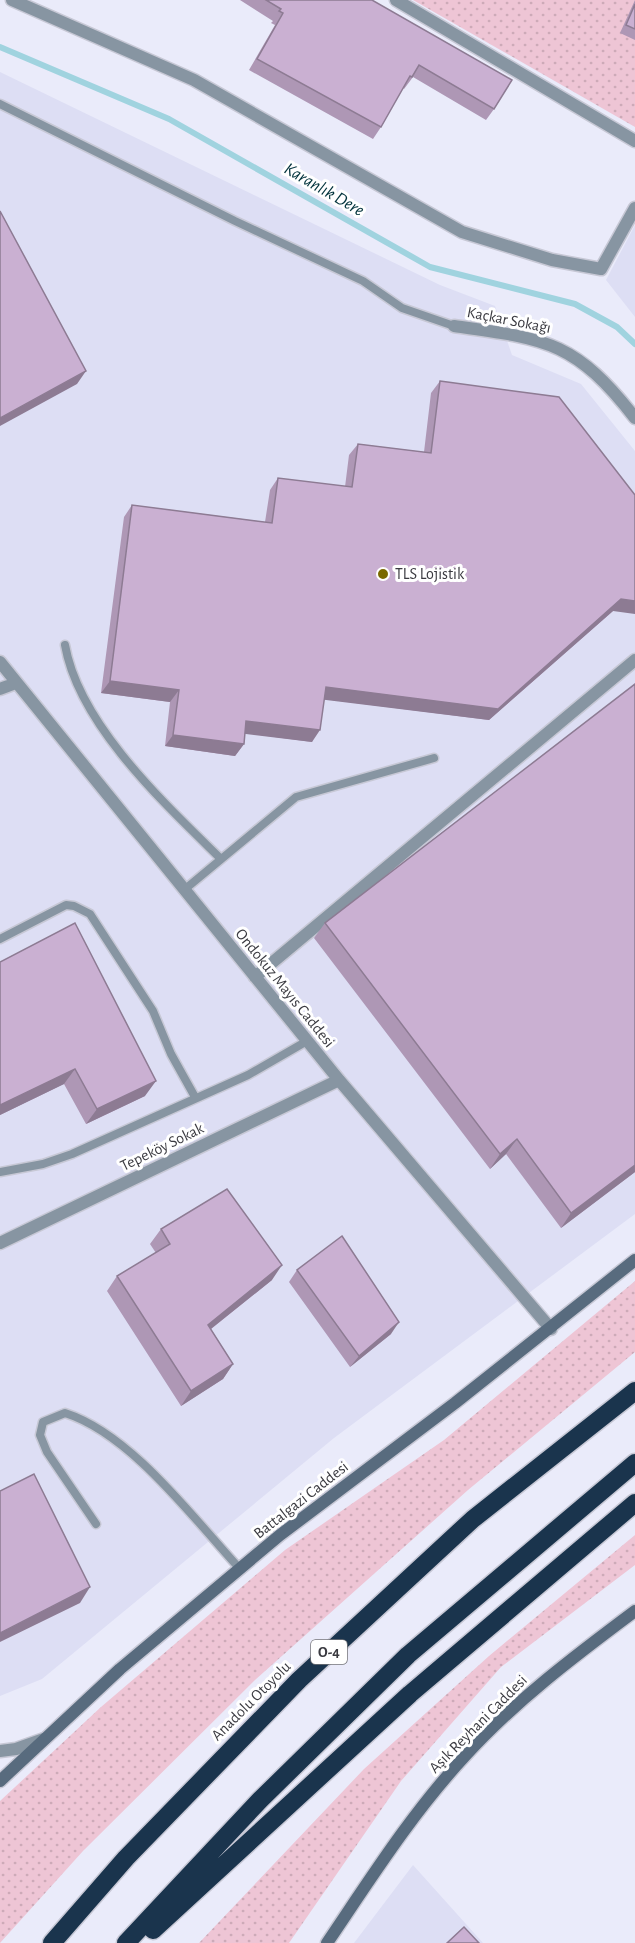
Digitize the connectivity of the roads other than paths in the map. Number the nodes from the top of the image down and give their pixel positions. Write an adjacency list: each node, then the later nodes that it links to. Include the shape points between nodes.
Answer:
1 (12, 0): 5 (street, via 194,80 462,232 552,260 601,269)
2 (396, 0): 4 (street)
3 (0, 104): 6 (lane, via 363,281 402,308)
4 (635, 141)
5 (635, 208)
6 (454, 326): 7 (street, Kaçkar Sokağı, via 510,334 558,347 604,380)
7 (635, 418)
8 (65, 645): 14 (lane, via 75,682 117,746 151,790)
9 (635, 660): 17 (street)
10 (0, 663): 11 (street, Ondokuz Mayıs Caddesi)
11 (16, 683): 12 (street); 15 (street, Ondokuz Mayıs Caddesi)
12 (0, 689)
13 (434, 758): 14 (lane, via 296,797)
14 (221, 859): 15 (lane)
15 (184, 890): 17 (street, Ondokuz Mayıs Caddesi)
16 (0, 939): 20 (lane, via 66,905 90,914 153,1011)
17 (255, 977): 18 (street, Ondokuz Mayıs Caddesi)
18 (307, 1041): 19 (street, Ondokuz Mayıs Caddesi); 20 (lane, via 248,1075)
19 (339, 1080): 22 (street, Tepeköy Sokak); 24 (street, Ondokuz Mayıs Caddesi)
20 (195, 1098): 21 (lane, via 72,1154)
21 (0, 1172)
22 (0, 1243)
23 (635, 1260): 24 (main road, Battalgazi Caddesi)
24 (551, 1329): 29 (main road, Battalgazi Caddesi)
25 (635, 1391): 34 (highway, Anadolu Otoyolu / O-4, via 473,1520 299,1680 126,1858)
26 (635, 1463): 35 (highway, via 408,1655 260,1800)
27 (635, 1503): 36 (highway, via 410,1694)
28 (96, 1524): 29 (lane, via 40,1435 43,1422 65,1413 110,1435 134,1455)
29 (240, 1569): 31 (main road, Battalgazi Caddesi, via 120,1669)
30 (635, 1611): 37 (main road, Aşık Reyhani Caddesi, via 545,1681 467,1753 402,1832)
31 (45, 1739): 32 (street); 33 (main road, Battalgazi Caddesi)
32 (0, 1751)
33 (0, 1781)
34 (51, 1943)
35 (126, 1943)
36 (138, 1943)
37 (327, 1943)

